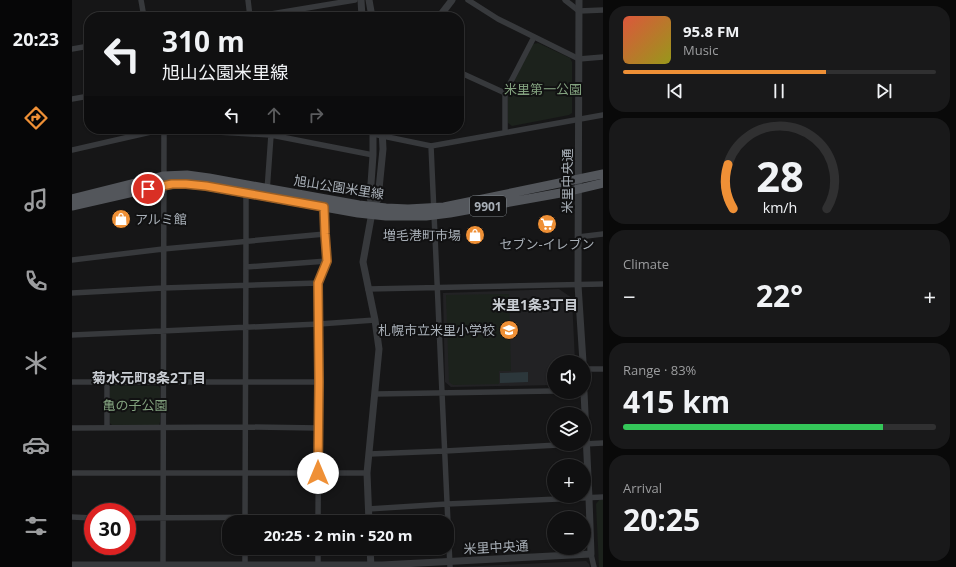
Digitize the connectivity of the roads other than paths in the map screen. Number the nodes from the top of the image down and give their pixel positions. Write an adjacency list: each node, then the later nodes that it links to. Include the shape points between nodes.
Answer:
1 (141, 0): 12 (street)
2 (248, 0): 13 (street)
3 (355, 0): 14 (street)
4 (361, 0): 15 (street)
5 (369, 0): 16 (street)
6 (452, 0): 17 (street)
7 (468, 0): 18 (street)
8 (565, 0): 11 (street)
9 (579, 0): 11 (street, 米里中央通)
10 (603, 10): 11 (street)
11 (579, 11): 22 (street, 米里中央通)
12 (143, 12)
13 (250, 12)
14 (282, 12)
15 (362, 12)
16 (371, 12)
17 (443, 12)
18 (534, 37): 22 (street); 24 (street)
19 (84, 47): 20 (street)
20 (72, 50)
21 (603, 57): 22 (street)
22 (579, 59): 28 (street, 米里中央通)
23 (464, 74): 24 (street)
24 (505, 93): 29 (street)
25 (84, 97): 26 (street)
26 (72, 99)
27 (603, 115): 28 (street)
28 (579, 119): 29 (street); 42 (street, 米里中央通)
29 (505, 132): 37 (street)
30 (142, 134): 38 (street)
31 (164, 134): 41 (street)
32 (271, 134): 45 (street)
33 (280, 134): 39 (street)
34 (373, 134): 39 (street)
35 (382, 134): 49 (street, via 378,199)
36 (386, 134): 37 (street)
37 (431, 146): 50 (street)
38 (72, 150)
39 (373, 155): 49 (street, via 370,198)
40 (603, 174): 42 (main road, 旭山公園米里線 / 9901)
41 (164, 181): 44 (main road, 旭山公園米里線 / 9901); 45 (main road, 旭山公園米里線 / 9901, via 187,175 199,176); 46 (main road, 旭山公園米里線 / 9901); 47 (main road, 旭山公園米里線 / 9901); 55 (street)
42 (578, 184): 43 (main road, 旭山公園米里線 / 9901); 50 (main road, 旭山公園米里線 / 9901, via 444,207); 53 (street, 米里中央通)
43 (603, 184)
44 (246, 193): 45 (main road, 旭山公園米里線 / 9901); 54 (street)
45 (267, 193): 48 (main road, 旭山公園米里線 / 9901); 49 (main road, 旭山公園米里線 / 9901)
46 (72, 198)
47 (72, 206)
48 (324, 207): 49 (main road, 旭山公園米里線 / 9901, via 358,213); 51 (street)
49 (372, 211): 50 (main road, 旭山公園米里線 / 9901, via 408,209); 65 (street, via 363,262)
50 (433, 212): 63 (street)
51 (325, 234): 54 (street); 57 (street)
52 (603, 234): 53 (street)
53 (578, 237): 61 (street, 米里中央通)
54 (246, 242): 55 (street); 58 (street)
55 (163, 249): 56 (street); 64 (street)
56 (72, 260)
57 (327, 261): 58 (street); 59 (street)
58 (246, 267): 62 (street)
59 (318, 283): 62 (street); 68 (street)
60 (603, 284): 61 (street)
61 (578, 285): 63 (street); 72 (street, 米里中央通)
62 (246, 286): 64 (street); 69 (street)
63 (438, 287): 65 (street); 81 (street)
64 (164, 288): 66 (street); 70 (street)
65 (368, 289): 67 (street)
66 (72, 293)
67 (375, 320): 68 (street); 82 (street, via 379,349)
68 (319, 324): 69 (street); 79 (street)
69 (246, 327): 70 (street); 78 (street)
70 (164, 330): 71 (street); 77 (street)
71 (72, 335)
72 (582, 355)
73 (591, 369): 74 (street)
74 (603, 369)
75 (72, 382): 76 (street)
76 (107, 382): 77 (street); 85 (street)
77 (163, 382): 78 (street); 86 (street)
78 (246, 382): 79 (street); 83 (street)
79 (319, 382): 87 (street)
80 (547, 391): 81 (street)
81 (442, 393): 82 (street); 91 (street)
82 (375, 394): 92 (street)
83 (246, 427): 86 (street); 87 (street); 94 (street)
84 (72, 428): 85 (street)
85 (107, 428): 86 (street)
86 (163, 428): 93 (street)
87 (319, 428): 96 (street)
88 (591, 443): 89 (street)
89 (603, 443)
90 (547, 446): 91 (street)
91 (445, 451): 92 (street); 101 (street)
92 (369, 454): 97 (street)
93 (163, 472): 94 (street); 95 (street); 107 (street)
94 (245, 472): 96 (street); 103 (street)
95 (72, 473)
96 (318, 473): 97 (street); 104 (street)
97 (367, 473): 102 (street)
98 (603, 497): 99 (street)
99 (591, 498)
100 (547, 500): 101 (street)
101 (447, 504): 102 (street); 116 (street)
102 (368, 509): 105 (street)
103 (245, 515)
104 (318, 515)
105 (368, 515)
106 (72, 517): 108 (street)
107 (163, 517): 109 (street); 110 (street); 118 (street)
108 (84, 518)
109 (136, 518)
110 (222, 518)
111 (591, 554): 123 (street)
112 (245, 555): 119 (street)
113 (318, 555): 120 (street)
114 (370, 555): 122 (street)
115 (577, 555): 116 (street, 米里中央通)
116 (450, 564): 122 (street, 米里中央通)
117 (72, 565): 118 (street, 米里中央通)
118 (163, 565): 121 (street, 米里中央通)
119 (245, 565): 120 (street, 米里中央通); 121 (street, 米里中央通)
120 (318, 565): 122 (street, 米里中央通)
121 (202, 566)
122 (371, 566)
123 (594, 567)

